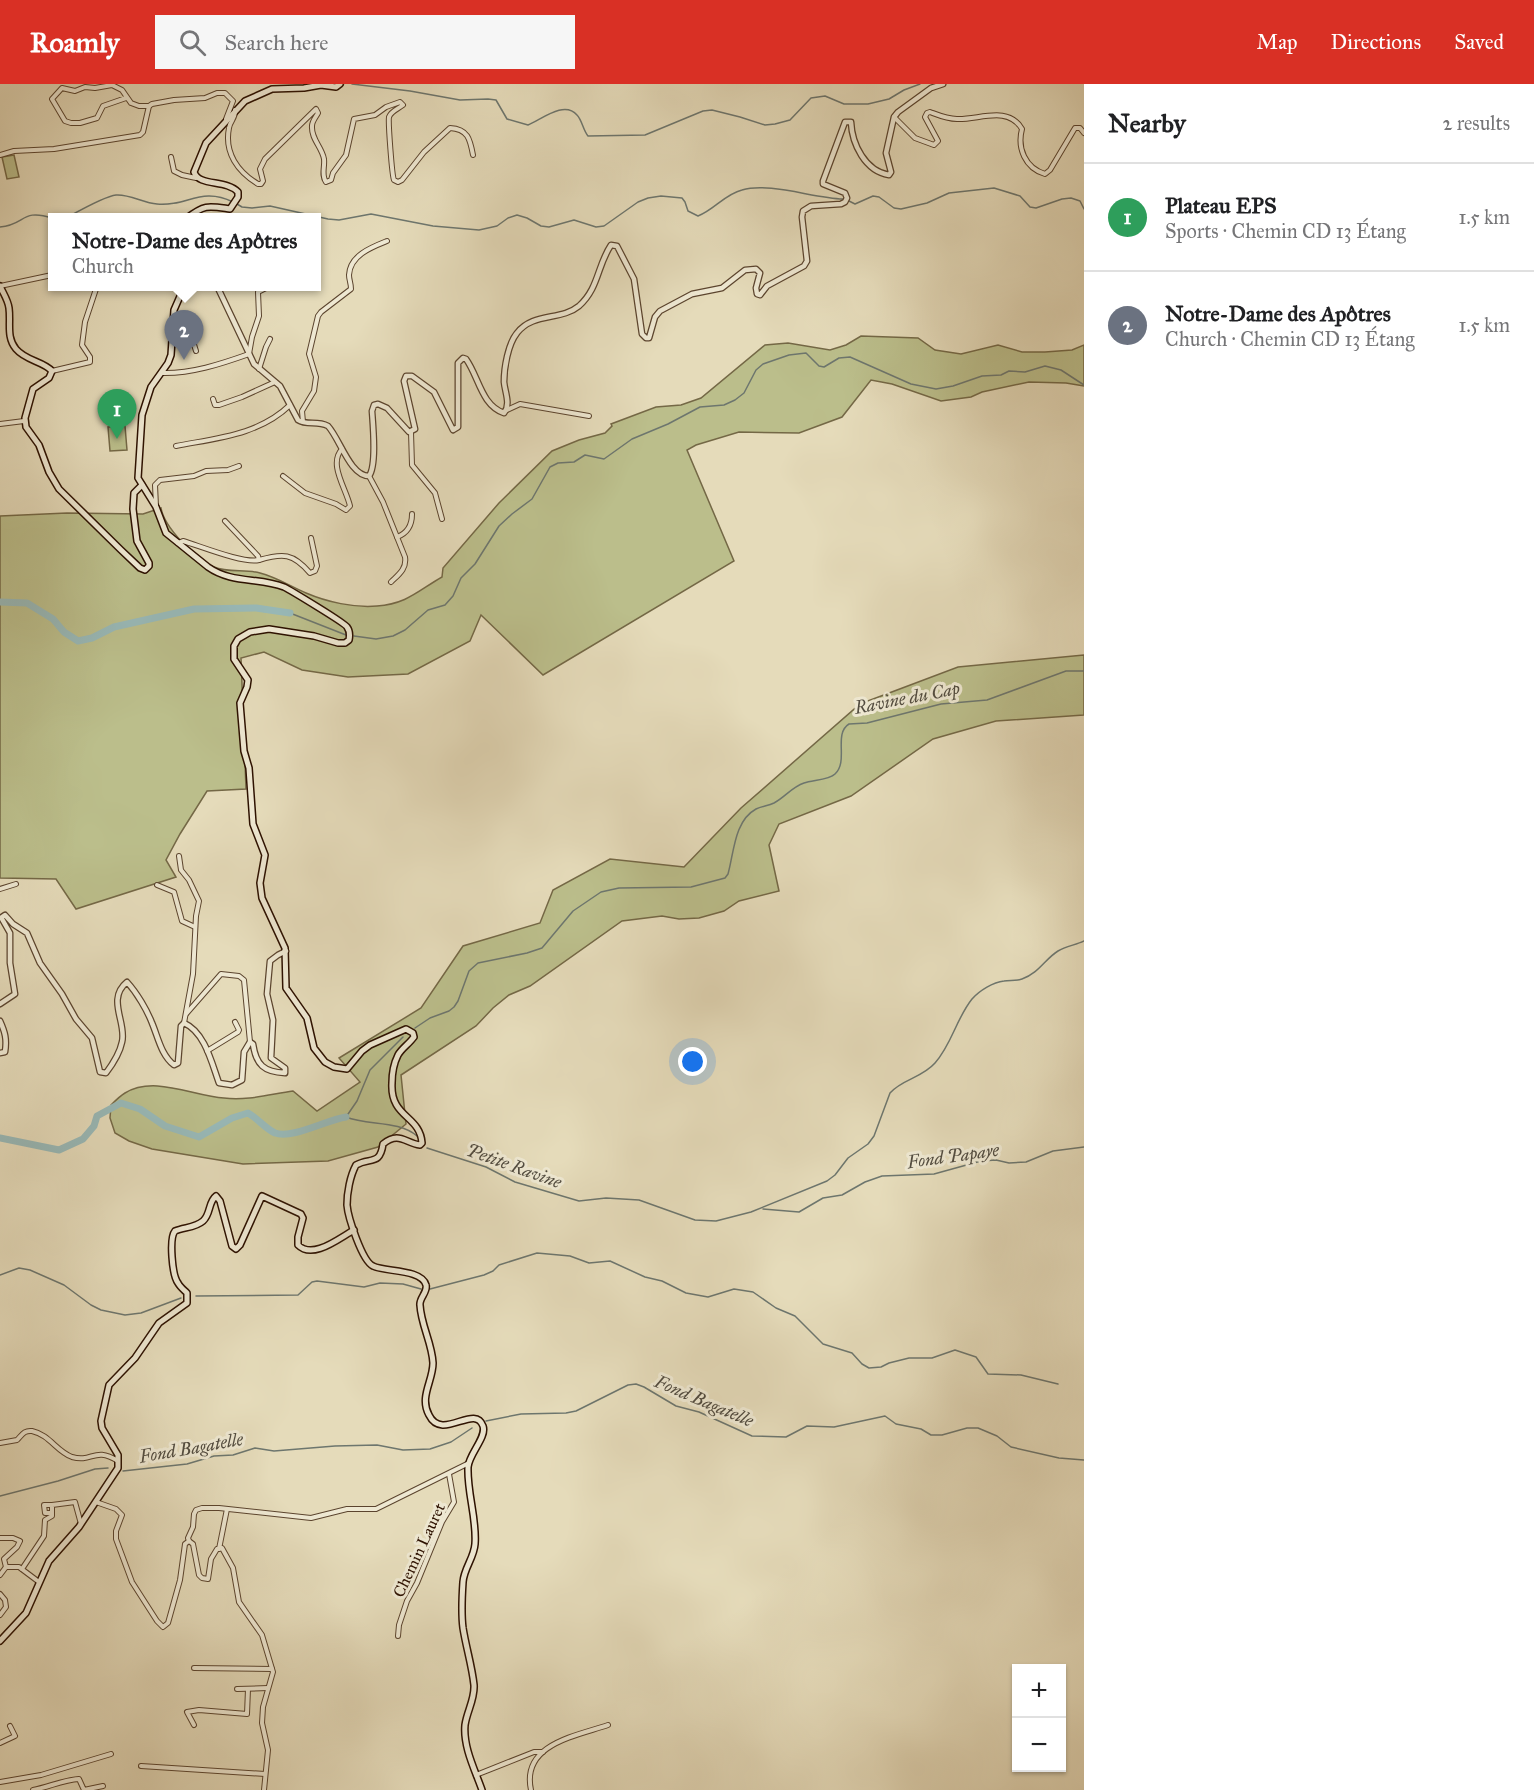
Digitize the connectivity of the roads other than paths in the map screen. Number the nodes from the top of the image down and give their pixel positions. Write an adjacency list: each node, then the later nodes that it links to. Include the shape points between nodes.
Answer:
1 (340, 84): 5 (main road, via 272,89 244,101)
2 (943, 84): 6 (street, via 931,88)
3 (126, 98): 3 (street, via 103,106 95,120 74,123 65,121 52,99 62,88 75,91 112,85 122,90); 4 (street)
4 (148, 106): 7 (street, via 225,93 233,101); 9 (street, via 143,132 137,136)
5 (235, 110): 7 (main road); 10 (street, via 229,127 232,161 258,184 263,181 260,169 265,159 316,110 312,129 323,156 326,183 346,155 354,119 400,102 403,105 393,111 389,120 394,180 402,180 450,128 465,131)
6 (894, 117): 8 (street, via 915,138 934,145 938,141 926,117 930,112 954,119 999,115 1013,119 1022,129 1019,141 1023,154 1036,171 1045,174 1075,128); 31 (street, via 886,153 889,175 866,162 853,140 851,122 845,122 823,184 845,193 847,198 845,202 811,206 803,211 807,261 767,286 760,295 756,288 760,273 756,269 745,270 722,288 692,294 660,311 646,338 642,334 634,279 616,246 611,245 592,291 579,306 566,315 533,322 516,333 505,371)
7 (226, 119): 12 (main road, via 204,146 194,169)
8 (1084, 133)
9 (0, 155)
10 (473, 155)
11 (171, 157): 12 (street, via 174,171)
12 (196, 178): 13 (main road, via 231,186 238,197 231,208 209,206)
13 (194, 213)
14 (387, 241): 34 (street, via 358,257 349,272 351,289 318,316 309,354 316,377 314,391 302,411)
15 (48, 276): 16 (street)
16 (0, 286): 26 (main road, via 8,303 10,336 15,348)
17 (95, 291): 26 (street, via 82,345 90,362)
18 (181, 291): 21 (main road)
19 (219, 291): 24 (street)
20 (260, 291): 24 (street, via 259,316)
21 (173, 329): 23 (street, via 190,335); 27 (main road, via 171,355)
22 (270, 339): 25 (street)
23 (196, 351)
24 (249, 354): 25 (street); 27 (street, via 190,371)
25 (259, 370): 28 (street)
26 (52, 371): 33 (main road, via 49,378 33,389)
27 (161, 373): 42 (main road, via 151,387 142,415 137,471)
28 (275, 382): 29 (street, via 219,405); 30 (street)
29 (213, 399)
30 (291, 404): 34 (street); 37 (street, via 249,432)
31 (507, 410): 32 (street, via 520,404); 36 (street, via 500,411 486,399 469,363 462,358 456,429 450,429 434,392 412,376 405,377 415,427)
32 (589, 416)
33 (24, 421): 35 (street); 42 (main road, via 59,489 146,570 149,566 137,541 133,500)
34 (303, 423): 38 (street, via 328,426)
35 (0, 424)
36 (411, 432): 41 (street, via 387,408 374,405 373,470); 45 (street, via 412,465 435,493)
37 (176, 446)
38 (342, 449): 40 (street, via 336,463 350,506 346,510 305,493); 41 (street, via 355,469)
39 (239, 466): 43 (street, via 160,480 155,485)
40 (283, 476)
41 (369, 476): 47 (street)
42 (142, 485): 43 (main road)
43 (156, 507): 49 (main road, via 166,533)
44 (412, 514): 47 (street, via 407,530)
45 (442, 519)
46 (225, 521): 50 (street)
47 (397, 537): 51 (street, via 406,562)
48 (311, 538): 50 (street, via 315,571 310,573 289,556)
49 (177, 543): 50 (street, via 183,541); 58 (main road, via 215,572 283,587 344,623 350,634 349,640 342,643 262,629 243,635 234,646 234,659 248,680 240,703 253,824 265,855 260,891)
50 (259, 560)
51 (391, 582)
52 (179, 856): 57 (street, via 181,870 199,901)
53 (16, 884): 55 (street)
54 (157, 885): 57 (street, via 174,892 182,921)
55 (0, 889)
56 (2, 914): 59 (street, via 10,933 15,994); 63 (street, via 27,933 40,963 94,1043 99,1072 106,1073 122,1044 117,1009 121,988 128,982 174,1065 178,1064)
57 (195, 927): 60 (street)
58 (286, 951): 64 (street, via 270,961 267,994 273,1020 271,1058 285,1068 285,1073 259,1064); 67 (main road, via 286,988 307,1018 314,1048 325,1062 347,1069 362,1051 381,1039 406,1029 414,1037 394,1065 391,1096 415,1125 422,1143 393,1138 382,1144 378,1158 356,1165 347,1205)
59 (0, 1004)
60 (186, 1015): 63 (street); 64 (street, via 221,974 239,976 244,980)
61 (0, 1021): 66 (street, via 6,1041 5,1052)
62 (235, 1022): 65 (street, via 238,1032)
63 (184, 1023): 65 (street, via 193,1028)
64 (250, 1042): 65 (street, via 244,1052 242,1080 232,1085 219,1083)
65 (207, 1051)
66 (0, 1053)
67 (354, 1230): 69 (main road, via 318,1249 303,1250 298,1245 301,1214 262,1196 236,1249 216,1196 201,1223 175,1231 171,1239 175,1275 188,1293 187,1303 159,1323 106,1392 102,1428); 70 (main road, via 365,1260 374,1267 413,1275 426,1283 419,1304 433,1363 425,1394 426,1408 432,1421 441,1425 473,1418 482,1423 484,1434)
68 (0, 1443): 69 (street, via 17,1440 28,1431 49,1438 62,1453 76,1458 106,1454)
69 (119, 1462): 72 (main road)
70 (469, 1463): 71 (street); 101 (main road, via 475,1543 464,1575 462,1610 474,1689 465,1736)
71 (449, 1474): 74 (street, via 376,1509 347,1509 311,1518); 86 (street, Chemin Lauret, via 454,1502 406,1601)
72 (96, 1502): 76 (main road); 78 (street, via 122,1515 116,1539 127,1571 163,1627 170,1617 183,1549)
73 (52, 1504): 75 (street); 75 (street, via 44,1505 45,1513); 76 (street, via 75,1502)
74 (227, 1509): 78 (street, via 196,1510); 79 (street)
75 (52, 1513): 81 (street, via 45,1520 44,1536)
76 (81, 1524): 83 (main road, via 49,1561)
77 (0, 1538): 80 (street, via 20,1541 4,1559)
78 (189, 1541): 79 (street, via 202,1578 208,1579 211,1559)
79 (219, 1549): 89 (street, via 225,1551 230,1562 239,1602 262,1635)
80 (6, 1567): 81 (street); 82 (street)
81 (22, 1569): 83 (street)
82 (0, 1575)
83 (39, 1582): 87 (main road, via 26,1613)
84 (0, 1594): 85 (street, via 6,1607)
85 (0, 1615)
86 (398, 1636)
87 (0, 1641)
88 (194, 1668): 89 (street)
89 (272, 1669): 90 (street)
90 (268, 1688): 92 (street); 100 (street, via 262,1707 268,1750)
91 (237, 1689): 92 (street)
92 (248, 1689): 93 (street, via 247,1714 187,1712)
93 (194, 1725)
94 (608, 1725): 97 (street, via 552,1744)
95 (10, 1726): 96 (street, via 15,1736)
96 (0, 1743)
97 (543, 1752): 101 (street); 107 (street, via 530,1772)
98 (111, 1754): 102 (street, via 41,1775)
99 (145, 1760): 100 (street, via 144,1766)
100 (265, 1774): 105 (street)
101 (477, 1775): 106 (main road)
102 (0, 1782)
103 (103, 1786): 104 (street, via 84,1790 79,1779)
104 (33, 1790)
105 (264, 1790)
106 (482, 1790)
107 (531, 1790)

